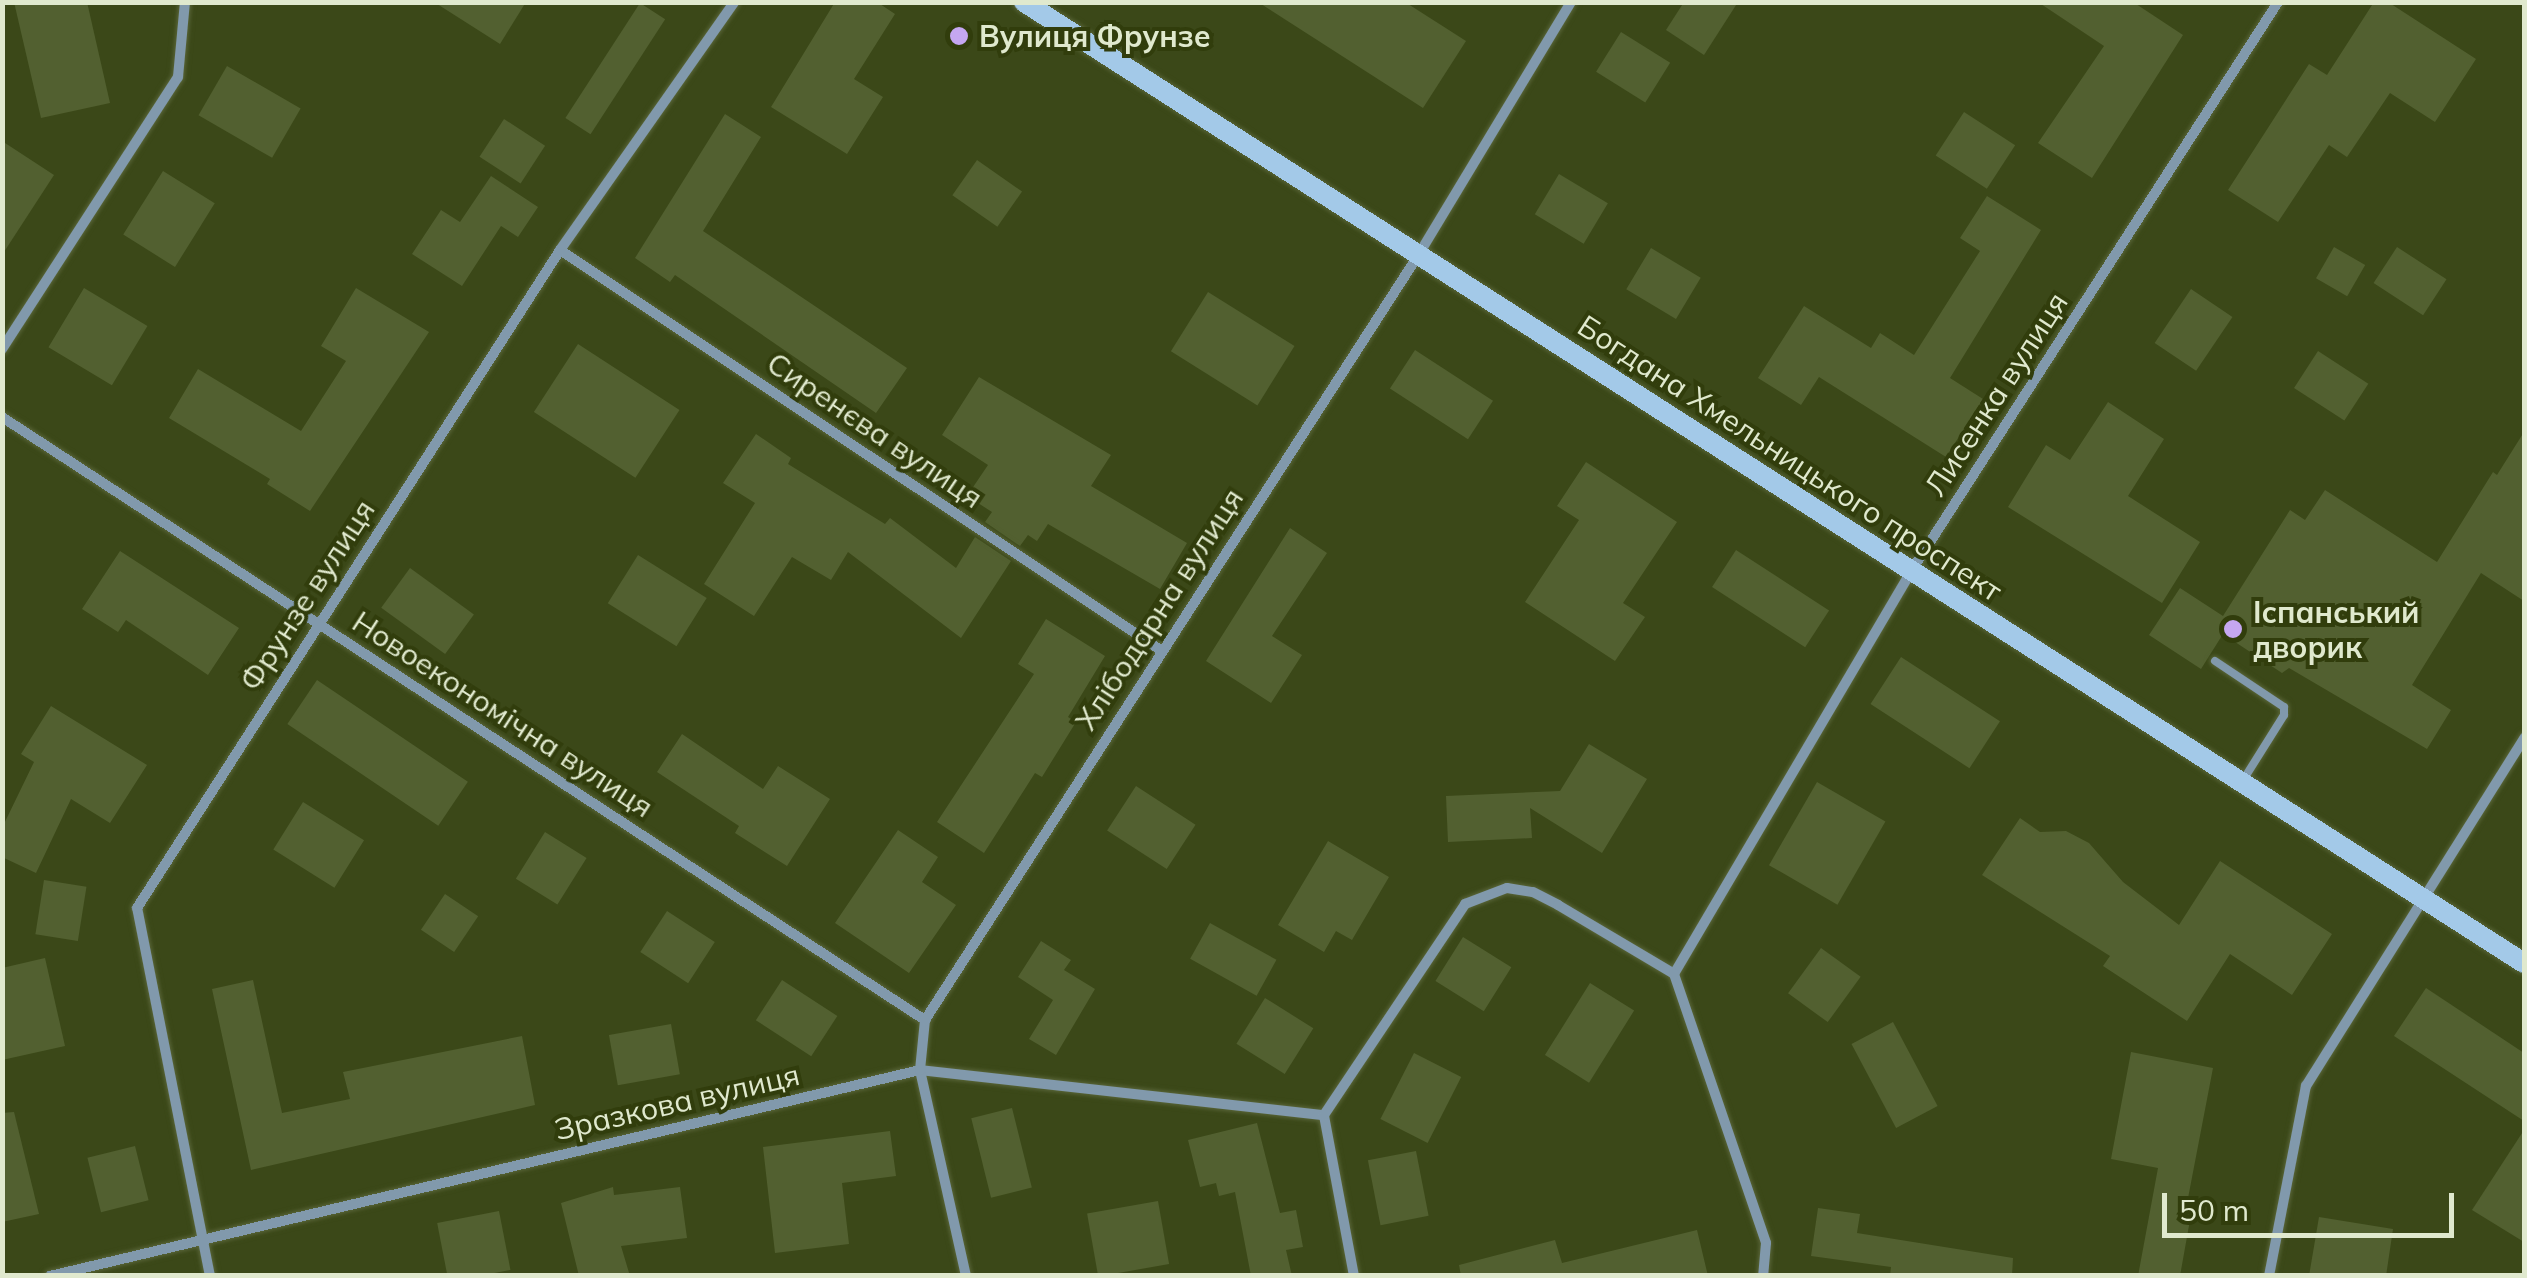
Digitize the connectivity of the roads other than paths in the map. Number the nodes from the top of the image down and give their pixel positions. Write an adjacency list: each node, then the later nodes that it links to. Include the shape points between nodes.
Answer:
1 (185, 2): 8 (street, via 178,78)
2 (734, 2): 6 (street, Фрунзе вулиця)
3 (1024, 2): 7 (main road, Богдана Хмельницького проспект)
4 (1571, 2): 7 (street, Хлібодарна вулиця)
5 (2278, 2): 10 (street, Лисенка вулиця)
6 (560, 250): 11 (street, Фрунзе вулиця); 12 (street, Сиренєва вулиця)
7 (1418, 254): 10 (main road, Богдана Хмельницького проспект); 12 (street, Хлібодарна вулиця)
8 (2, 349)
9 (2, 417): 11 (street, Новоекономічна вулиця)
10 (1912, 570): 15 (main road, Богдана Хмельницького проспект); 18 (street, Лисенка вулиця)
11 (318, 622): 19 (street, Новоекономічна вулиця); 22 (street, Фрунзе вулиця, via 138,908)
12 (1162, 651): 19 (street, Хлібодарна вулиця)
13 (2215, 660): 15 (lane, via 2285,710)
14 (2524, 738): 16 (street)
15 (2242, 783): 16 (main road, Богдана Хмельницького проспект)
16 (2422, 899): 17 (main road, Богдана Хмельницького проспект); 28 (street, via 2306,1086)
17 (2524, 963)
18 (1674, 974): 21 (street, via 1533,892 1506,888 1480,895 1465,904); 27 (street, via 1766,1243)
19 (925, 1020): 20 (street, Хлібодарна вулиця)
20 (920, 1070): 21 (street, Зразкова вулиця); 22 (street, Зразкова вулиця); 25 (street, Хлібодарна вулиця)
21 (1324, 1115): 26 (street)
22 (201, 1240): 23 (street, Зразкова вулиця); 24 (street, Фрунзе вулиця)
23 (50, 1276)
24 (210, 1276)
25 (966, 1276)
26 (1354, 1276)
27 (1762, 1276)
28 (2269, 1276)

